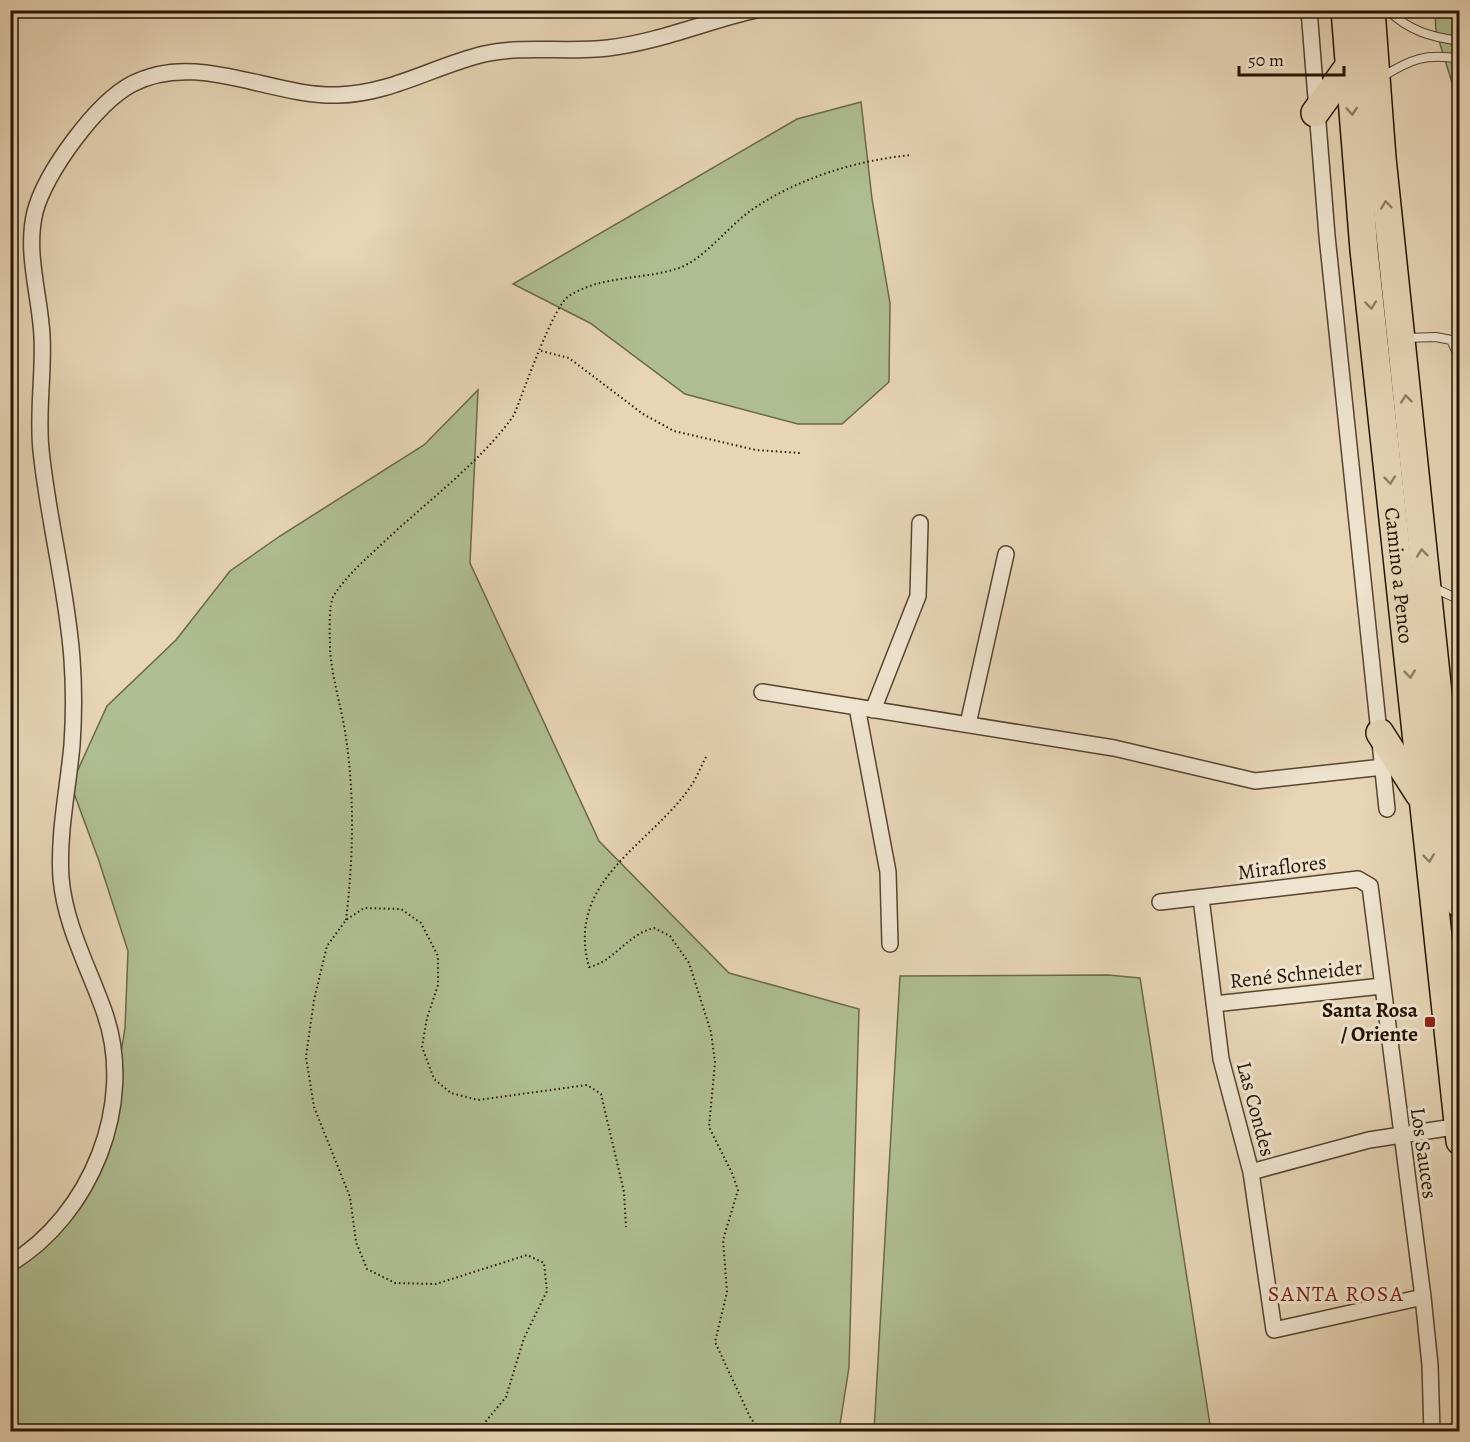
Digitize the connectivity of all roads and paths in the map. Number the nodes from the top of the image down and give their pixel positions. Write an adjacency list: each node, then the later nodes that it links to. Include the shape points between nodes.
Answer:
1 (756, 10): 41 (street, via 611,48 526,48 486,54 381,90 358,94 307,94 190,71 159,74 132,84 100,109 72,143 35,212 32,248 42,333 42,456 62,577 73,687 61,874 67,911 111,1035 117,1076 105,1139 79,1194 46,1236)
2 (1309, 10): 10 (street)
3 (1345, 10): 8 (highway, Camino a Penco)
4 (1371, 10): 9 (highway, Camino a Penco)
5 (1388, 10): 6 (lane, via 1417,32)
6 (1460, 42)
7 (1460, 58): 9 (lane, via 1418,58)
8 (1349, 66): 10 (highway); 27 (highway, Camino a Penco, one-way to 27, via 1364,250)
9 (1376, 81): 12 (highway, Camino a Penco, one-way to 9)
10 (1315, 113): 24 (street)
11 (912, 156): 13 (path, via 823,173 750,211 680,268 602,283 568,296 555,312)
12 (1400, 338): 14 (lane, via 1450,340); 18 (highway, Camino a Penco, one-way to 12)
13 (541, 351): 15 (path, via 569,358 643,414 674,431 756,450); 33 (path, via 508,424 354,570 332,598 332,673 346,736 352,789)
14 (1460, 372)
15 (800, 453)
16 (920, 523): 22 (street, via 918,596)
17 (1006, 554): 23 (street)
18 (1425, 583): 19 (lane, via 1458,599); 27 (highway, Camino a Penco, via 1448,753)
19 (1460, 604)
20 (762, 692): 21 (street)
21 (856, 707): 22 (street); 34 (street, via 888,872)
22 (873, 710): 23 (street)
23 (968, 724): 26 (street, via 1154,756 1255,781)
24 (1380, 732): 26 (street); 27 (highway)
25 (706, 757): 44 (path, via 691,786 597,889 583,947 589,967 598,965 638,932 654,928 670,936 689,963 711,1032 715,1062 709,1126 738,1190 723,1240 727,1292 715,1342 751,1419)
26 (1383, 767): 28 (street)
27 (1444, 795): 32 (highway, Camino a Penco); 37 (highway, Camino a Penco, one-way to 37)
28 (1387, 809)
29 (1367, 882): 30 (street, Miraflores, via 1358,879); 35 (street, Los Sauces, via 1372,891)
30 (1201, 898): 31 (street, Miraflores); 36 (street, Las Condes)
31 (1160, 902)
32 (1460, 904)
33 (346, 920): 40 (path, via 364,908 400,909 421,923 438,956 438,986 422,1047 434,1079 451,1094 478,1101 587,1084 601,1094 624,1192); 43 (path, via 327,946 306,1057 314,1107 350,1197 356,1242 367,1269 395,1283 436,1284 527,1255 544,1263 547,1291 524,1338 506,1397)
34 (890, 944)
35 (1382, 986): 36 (street, René Schneider); 38 (street, Los Sauces)
36 (1214, 1004): 39 (street, Las Condes, via 1221,1059)
37 (1459, 1131): 38 (street)
38 (1400, 1134): 39 (street); 42 (street, Los Sauces)
39 (1251, 1172): 42 (street, Las Condes, via 1274,1330)
40 (626, 1227)
41 (10, 1264)
42 (1423, 1297): 45 (street, Los Sauces)
43 (477, 1431)
44 (763, 1431)
45 (1432, 1431)

